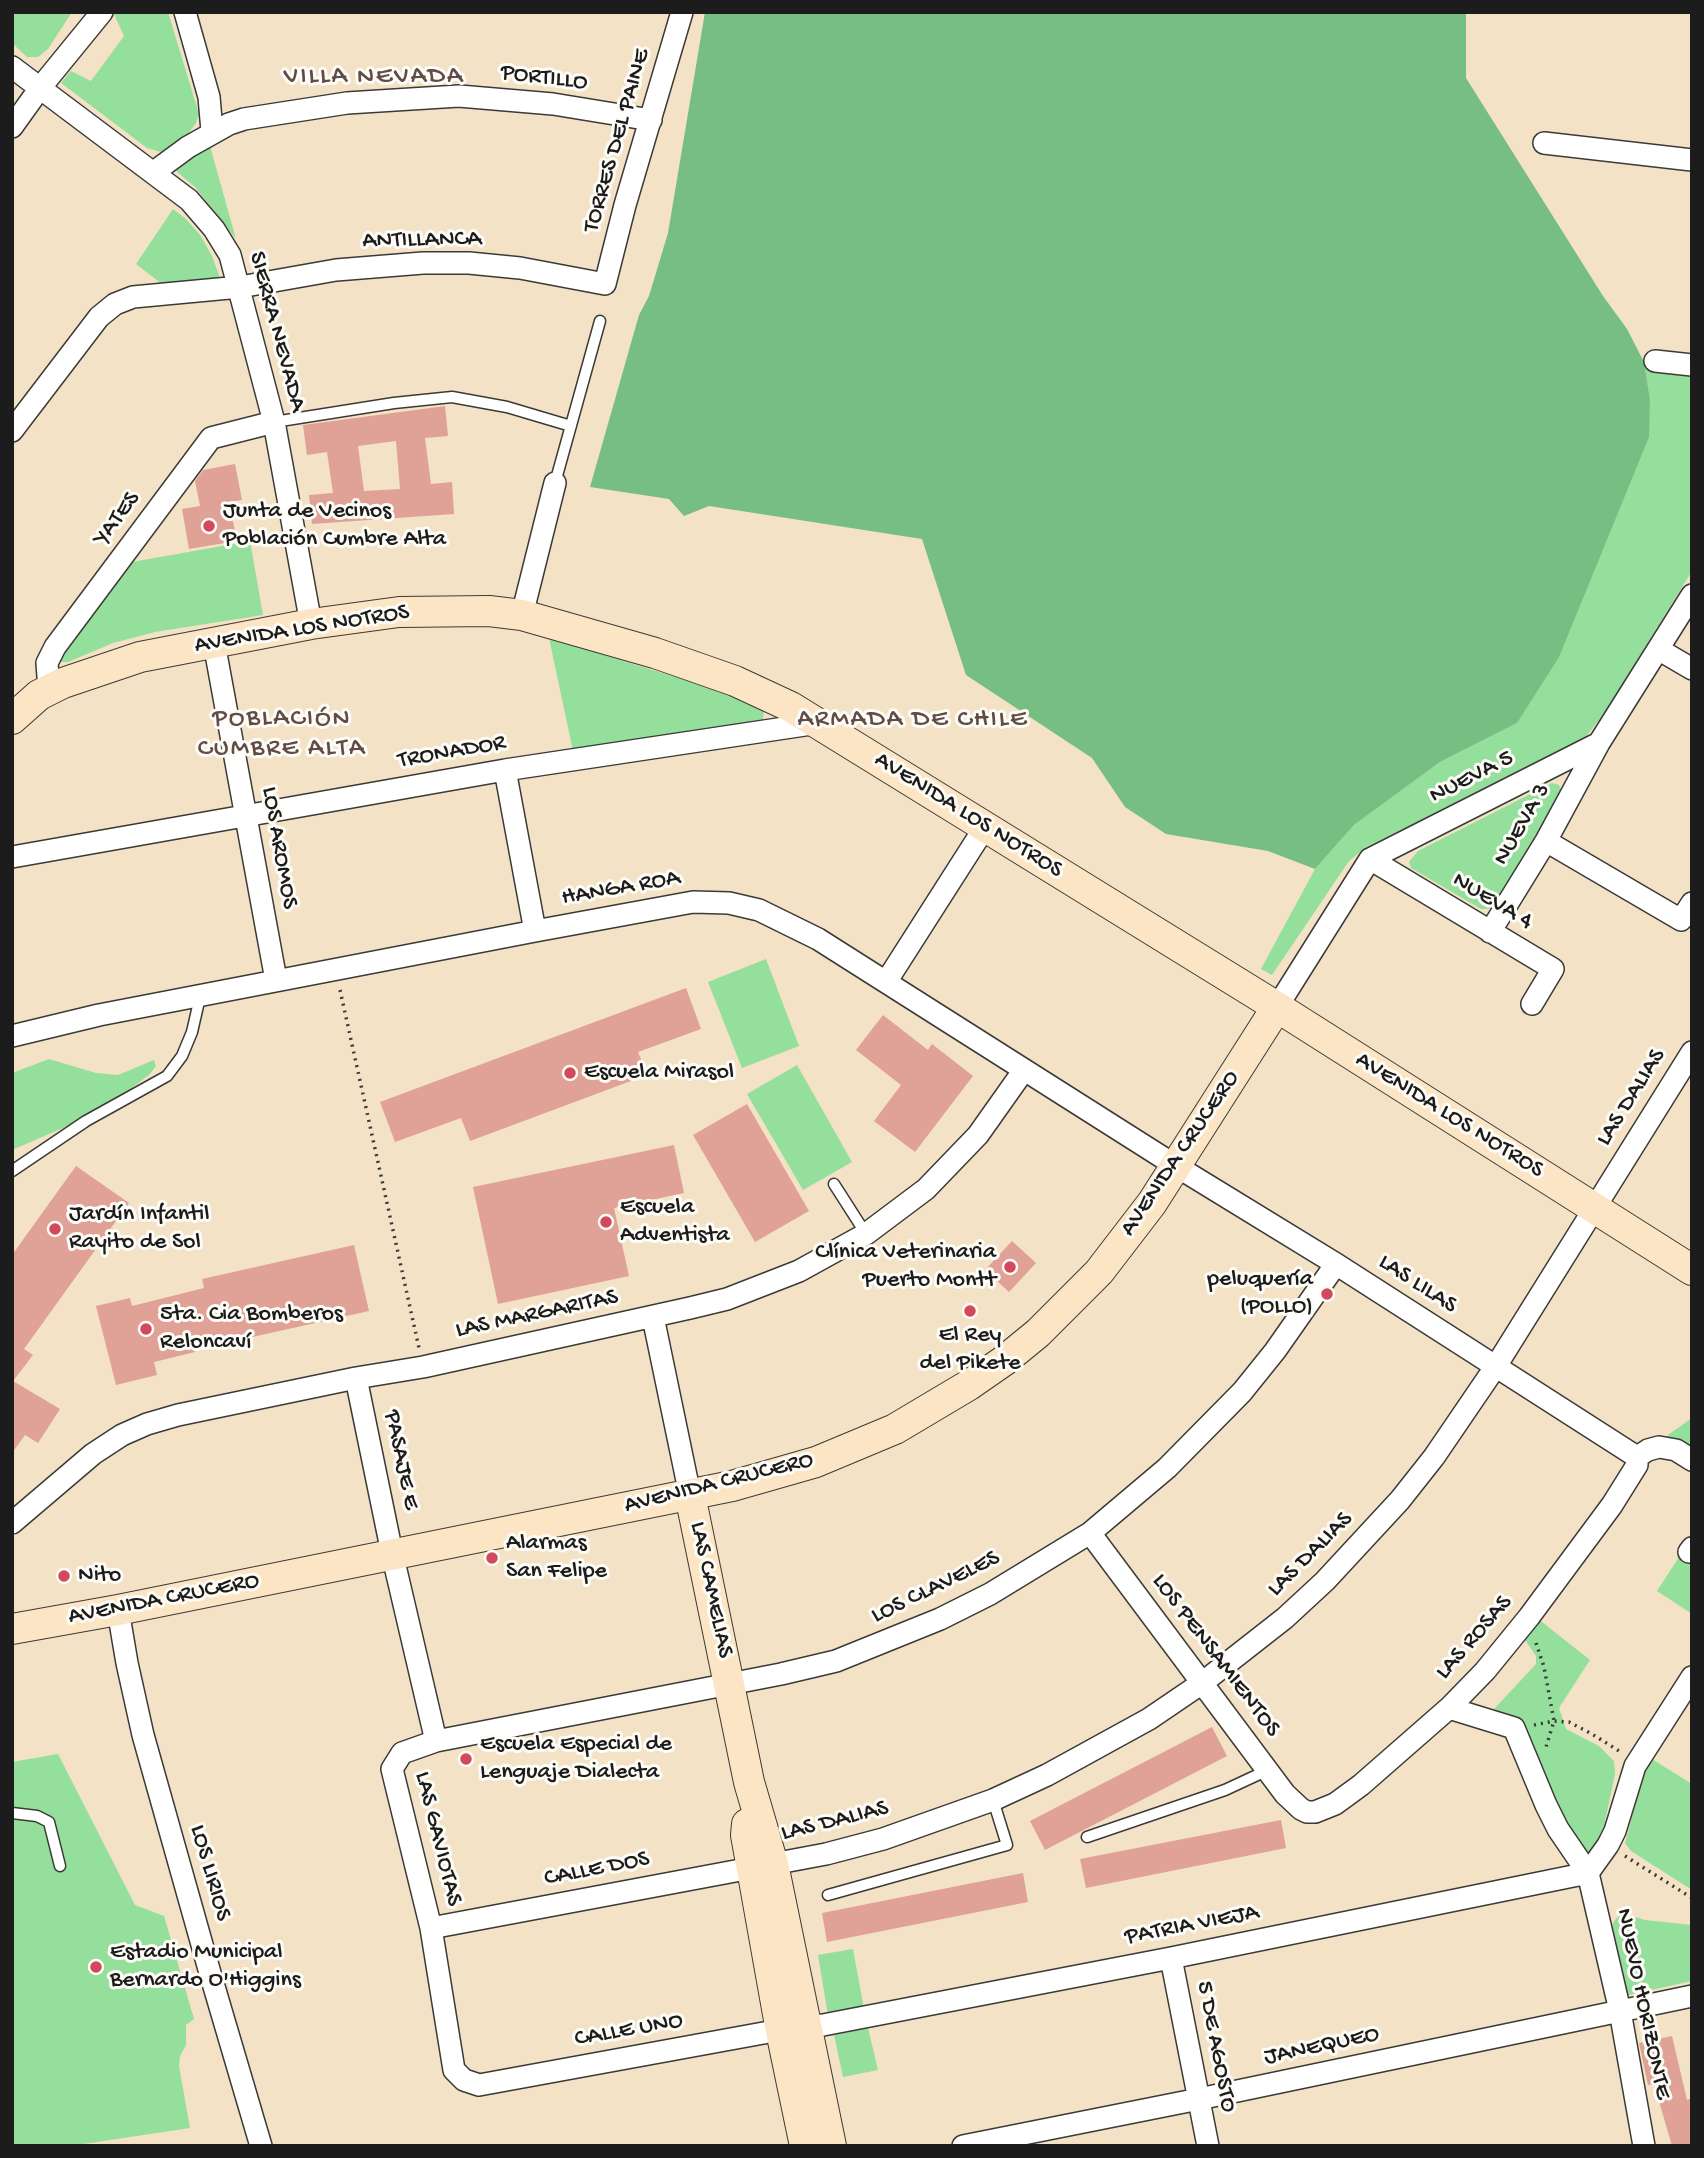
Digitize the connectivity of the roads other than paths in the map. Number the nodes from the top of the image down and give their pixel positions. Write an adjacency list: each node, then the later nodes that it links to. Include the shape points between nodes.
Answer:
1 (102, 12): 5 (street)
2 (185, 12): 8 (street, via 209,97)
3 (682, 12): 6 (street, TORRES DEL PAINE)
4 (12, 67): 5 (street, SIERRA NEVADA)
5 (40, 88): 7 (street); 11 (street, SIERRA NEVADA)
6 (651, 120): 8 (street, PORTILLO, via 553,104 459,96 347,103 244,119); 12 (street, TORRES DEL PAINE)
7 (12, 127)
8 (212, 131): 11 (street, PORTILLO)
9 (1544, 143): 10 (street)
10 (1692, 160)
11 (154, 172): 13 (street, SIERRA NEVADA, via 189,200 214,229 230,255)
12 (605, 284): 13 (street, ANTILLANCA, via 520,268 423,263 336,270)
13 (240, 287): 17 (street, SIERRA NEVADA); 19 (street, ANTILLANCA, via 133,297 116,304 99,317)
14 (600, 321): 18 (lane)
15 (1654, 361): 16 (street)
16 (1692, 365)
17 (274, 422): 18 (lane, via 452,397); 23 (street, SIERRA NEVADA); 27 (street, YATES, via 211,438 55,647 47,663)
18 (571, 426): 20 (lane)
19 (12, 431)
20 (555, 483): 22 (street)
21 (1692, 595): 25 (street)
22 (522, 615): 23 (main road, AVENIDA LOS NOTROS, via 444,610); 29 (main road, AVENIDA LOS NOTROS, via 698,667 763,693)
23 (311, 624): 24 (main road, AVENIDA LOS NOTROS)
24 (214, 643): 27 (main road, AVENIDA LOS NOTROS, via 140,657 80,675); 32 (street, LOS AROMOS)
25 (1658, 649): 26 (street); 30 (street)
26 (1692, 669)
27 (49, 690): 28 (main road, AVENIDA LOS NOTROS)
28 (12, 719)
29 (818, 723): 31 (street, TRONADOR); 33 (main road, AVENIDA LOS NOTROS)
30 (1599, 743): 34 (street, NUEVA 3); 36 (street, NUEVA 5)
31 (505, 770): 32 (street, TRONADOR); 38 (street)
32 (245, 814): 35 (street, TRONADOR); 40 (street, LOS AROMOS)
33 (985, 827): 41 (street); 44 (main road, AVENIDA LOS NOTROS)
34 (1546, 841): 37 (street, via 1681,920); 39 (street, NUEVA 3)
35 (12, 857)
36 (1370, 859): 39 (street, NUEVA 4); 44 (street)
37 (1692, 903)
38 (536, 931): 40 (street, HANGA ROA); 41 (street, HANGA ROA, via 693,902 729,902 759,910 818,939)
39 (1490, 932): 43 (street, NUEVA 4, via 1553,969)
40 (276, 980): 42 (street, HANGA ROA)
41 (886, 982): 47 (street, HANGA ROA)
42 (201, 997): 45 (street, HANGA ROA); 49 (lane, via 182,1056 167,1076 86,1121)
43 (1532, 1004)
44 (1277, 1007): 48 (main road, AVENIDA CRUCERO); 51 (main road, AVENIDA LOS NOTROS)
45 (12, 1036)
46 (1692, 1052): 51 (street, LAS DALIAS)
47 (1024, 1070): 48 (street, HANGA ROA); 52 (street, LAS MARGARITAS, via 953,1163)
48 (1176, 1166): 53 (street, LAS LILAS); 60 (main road, AVENIDA CRUCERO, via 1127,1238 1077,1295 1038,1333 969,1385 856,1447 774,1475)
49 (12, 1171)
50 (834, 1184): 52 (lane)
51 (1594, 1208): 54 (main road, AVENIDA LOS NOTROS); 56 (street, LAS DALIAS)
52 (866, 1234): 55 (street, LAS MARGARITAS, via 764,1286)
53 (1336, 1264): 56 (street, LAS LILAS); 62 (street, LOS CLAVELES, via 1242,1392 1167,1468)
54 (1692, 1270)
55 (653, 1317): 57 (street, LAS MARGARITAS); 60 (street, LAS CAMELIAS)
56 (1496, 1366): 58 (street, LAS LILAS); 67 (street, LAS DALIAS, via 1434,1457 1364,1541 1284,1618)
57 (356, 1378): 61 (street, LAS MARGARITAS, via 147,1424 93,1454); 63 (street, PASAJE E)
58 (1633, 1454): 59 (street, via 1659,1447); 69 (street, LAS ROSAS, via 1632,1474 1612,1505 1529,1617)
59 (1692, 1460)
60 (690, 1494): 63 (main road, AVENIDA CRUCERO); 68 (main road, LAS CAMELIAS)
61 (12, 1523)
62 (1090, 1532): 67 (street, LOS PENSAMIENTOS); 68 (street, LOS CLAVELES, via 990,1594 889,1642 836,1661)
63 (392, 1553): 64 (main road, AVENIDA CRUCERO); 70 (street, LAS GAVIOTAS)
64 (118, 1610): 65 (main road, AVENIDA CRUCERO); 87 (street, LOS LIRIOS, via 143,1735)
65 (12, 1629)
66 (1692, 1677): 78 (street, via 1635,1766 1621,1818)
67 (1202, 1683): 71 (street, LOS PENSAMIENTOS); 72 (street, LAS DALIAS, via 1099,1749)
68 (729, 1685): 70 (street, LOS CLAVELES); 77 (main road, LAS CAMELIAS, via 749,1782 746,1835)
69 (1449, 1708): 73 (street, LAS ROSAS, via 1335,1804 1315,1812); 78 (street, via 1514,1728 1559,1829)
70 (436, 1741): 80 (street, LAS GAVIOTAS, via 402,1753 392,1769)
71 (1268, 1770): 73 (street, LOS PENSAMIENTOS); 75 (lane, via 1225,1790)
72 (993, 1800): 77 (street, LAS DALIAS, via 883,1839); 79 (lane, via 1007,1845)
73 (1301, 1809)
74 (12, 1813): 76 (lane, via 49,1822)
75 (1087, 1837)
76 (61, 1866)
77 (762, 1866): 80 (street, CALLE DOS); 84 (main road, LAS CAMELIAS)
78 (1588, 1872): 81 (street, PATRIA VIEJA); 83 (street, NUEVO HORIZONTE)
79 (828, 1895)
80 (432, 1928): 85 (street, LAS GAVIOTAS, via 454,2070)
81 (1171, 1958): 84 (street, PATRIA VIEJA); 86 (street, 5 DE AGOSTO)
82 (1692, 1996): 83 (street, JANEQUEO)
83 (1620, 2011): 86 (street, JANEQUEO); 92 (street, NUEVO HORIZONTE)
84 (793, 2029): 85 (street, CALLE UNO, via 479,2085); 88 (main road, LAS CAMELIAS); 89 (main road, LAS CAMELIAS)
85 (464, 2080)
86 (1199, 2099): 90 (street, JANEQUEO); 91 (street, 5 DE AGOSTO)
87 (261, 2146)
88 (805, 2146)
89 (831, 2146)
90 (962, 2146)
91 (1208, 2146)
92 (1644, 2146)

